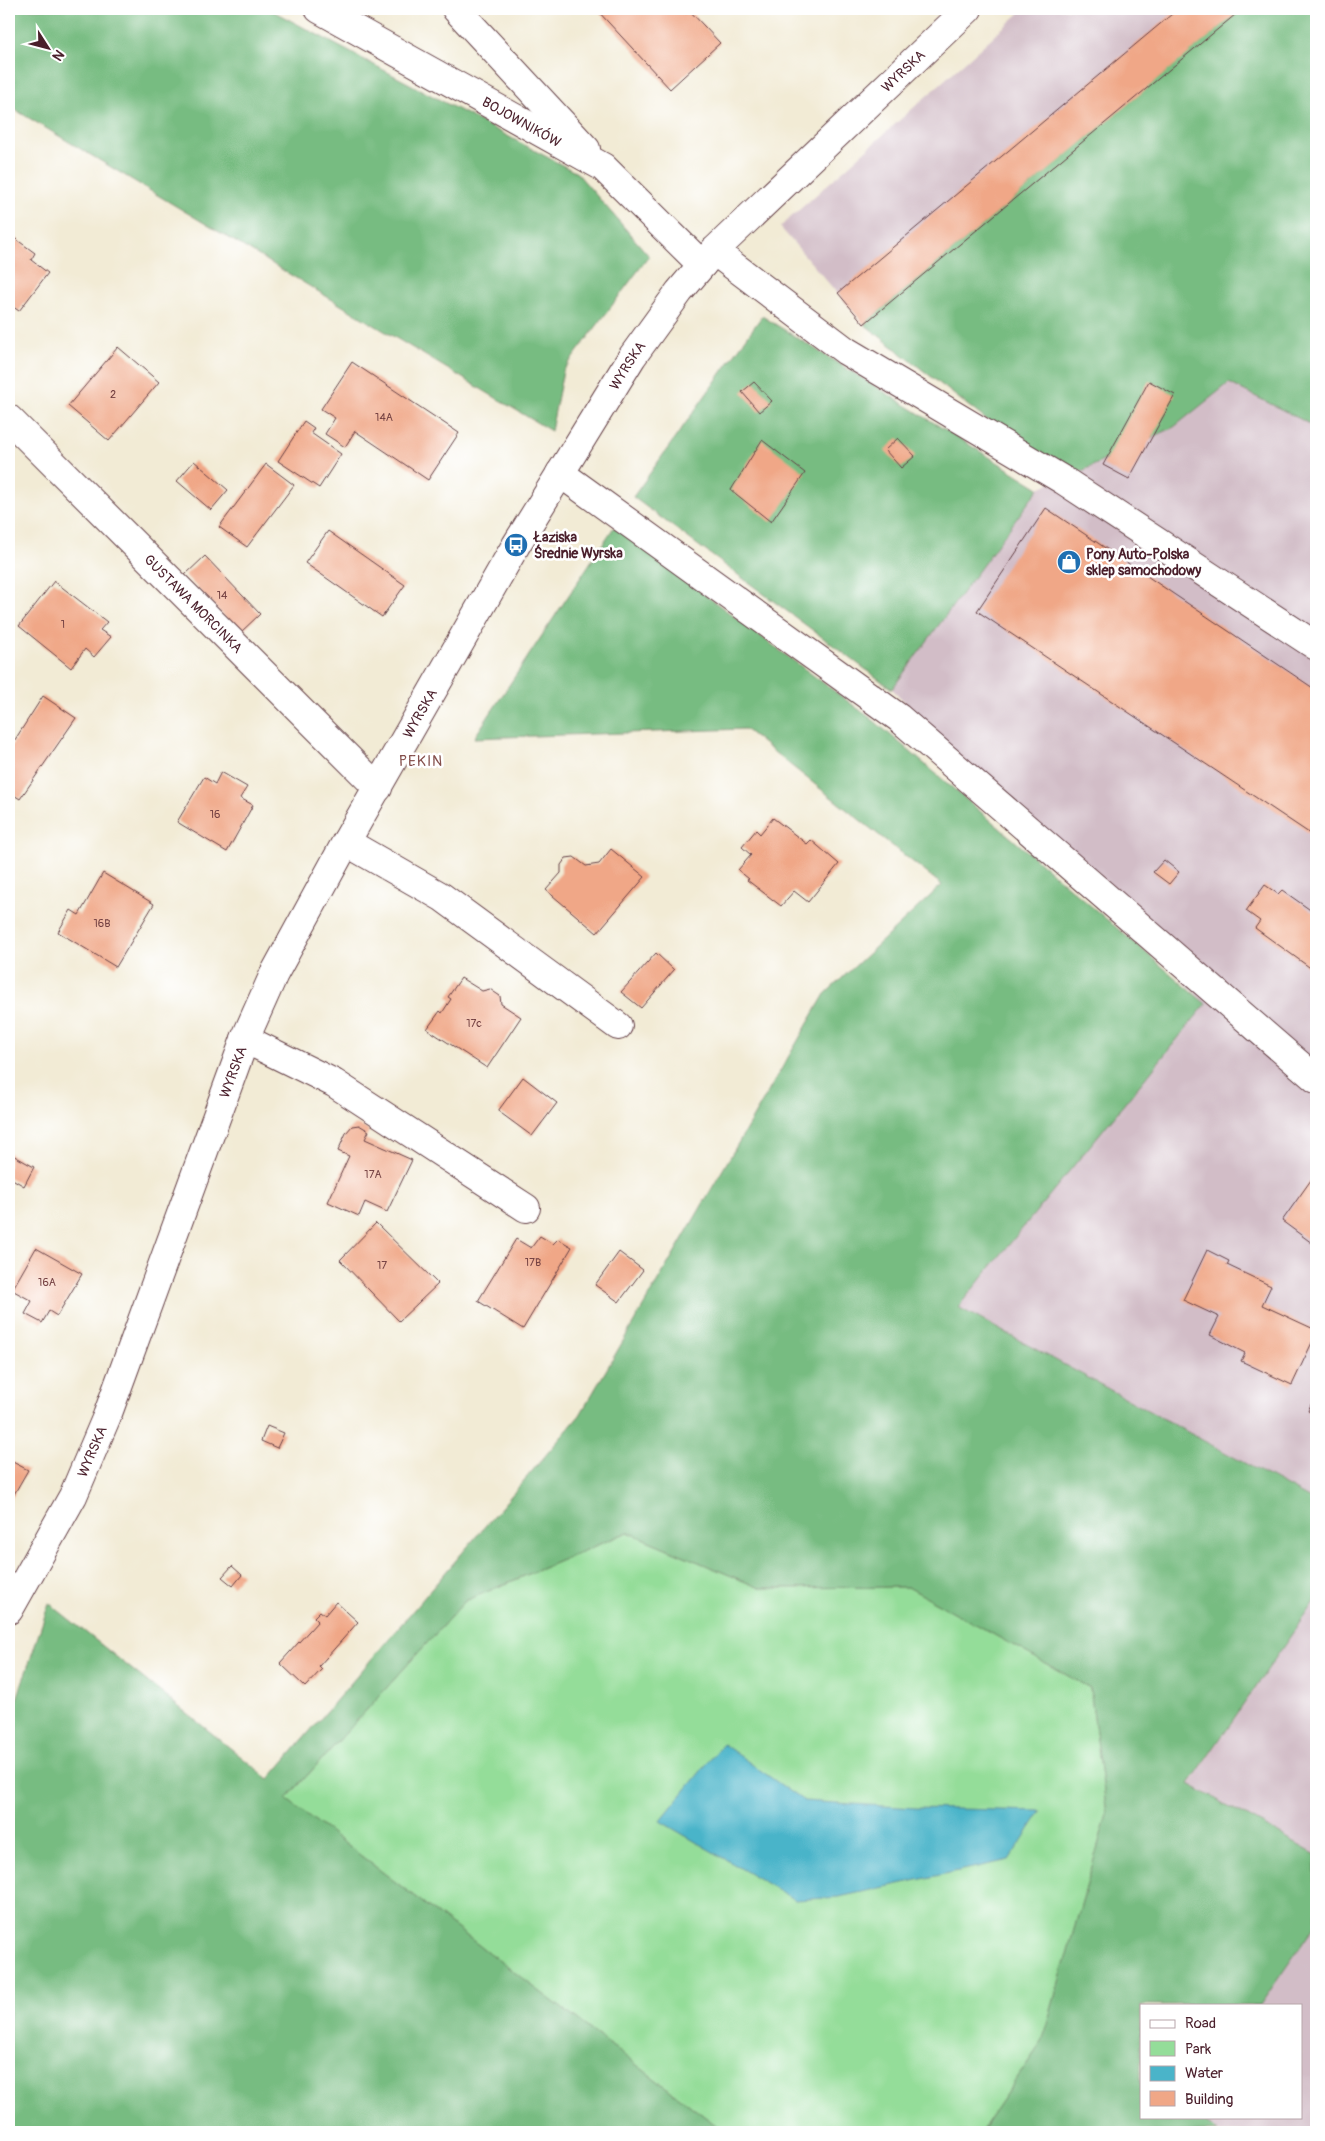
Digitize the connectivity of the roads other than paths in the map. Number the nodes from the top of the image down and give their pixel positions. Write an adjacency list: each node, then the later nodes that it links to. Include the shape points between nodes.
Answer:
1 (318, 9): 4 (street, BOJOWNIKÓW)
2 (456, 9): 4 (street)
3 (968, 9): 5 (street, WYRSKA)
4 (603, 167): 5 (street, BOJOWNIKÓW)
5 (708, 258): 7 (street, WYRSKA, via 632,357); 8 (street, BOJOWNIKÓW, via 846,351 1063,480)
6 (9, 419): 9 (street, GUSTAWA MORCINKA)
7 (560, 473): 9 (street, WYRSKA); 13 (street, via 899,718)
8 (1316, 646)
9 (378, 788): 10 (street, WYRSKA)
10 (346, 842): 11 (street, via 442,897); 12 (street, WYRSKA, via 274,974)
11 (618, 1026)
12 (245, 1039): 14 (street, via 334,1084); 15 (street, WYRSKA, via 107,1416 73,1496)
13 (1316, 1080)
14 (526, 1208)
15 (9, 1610)

